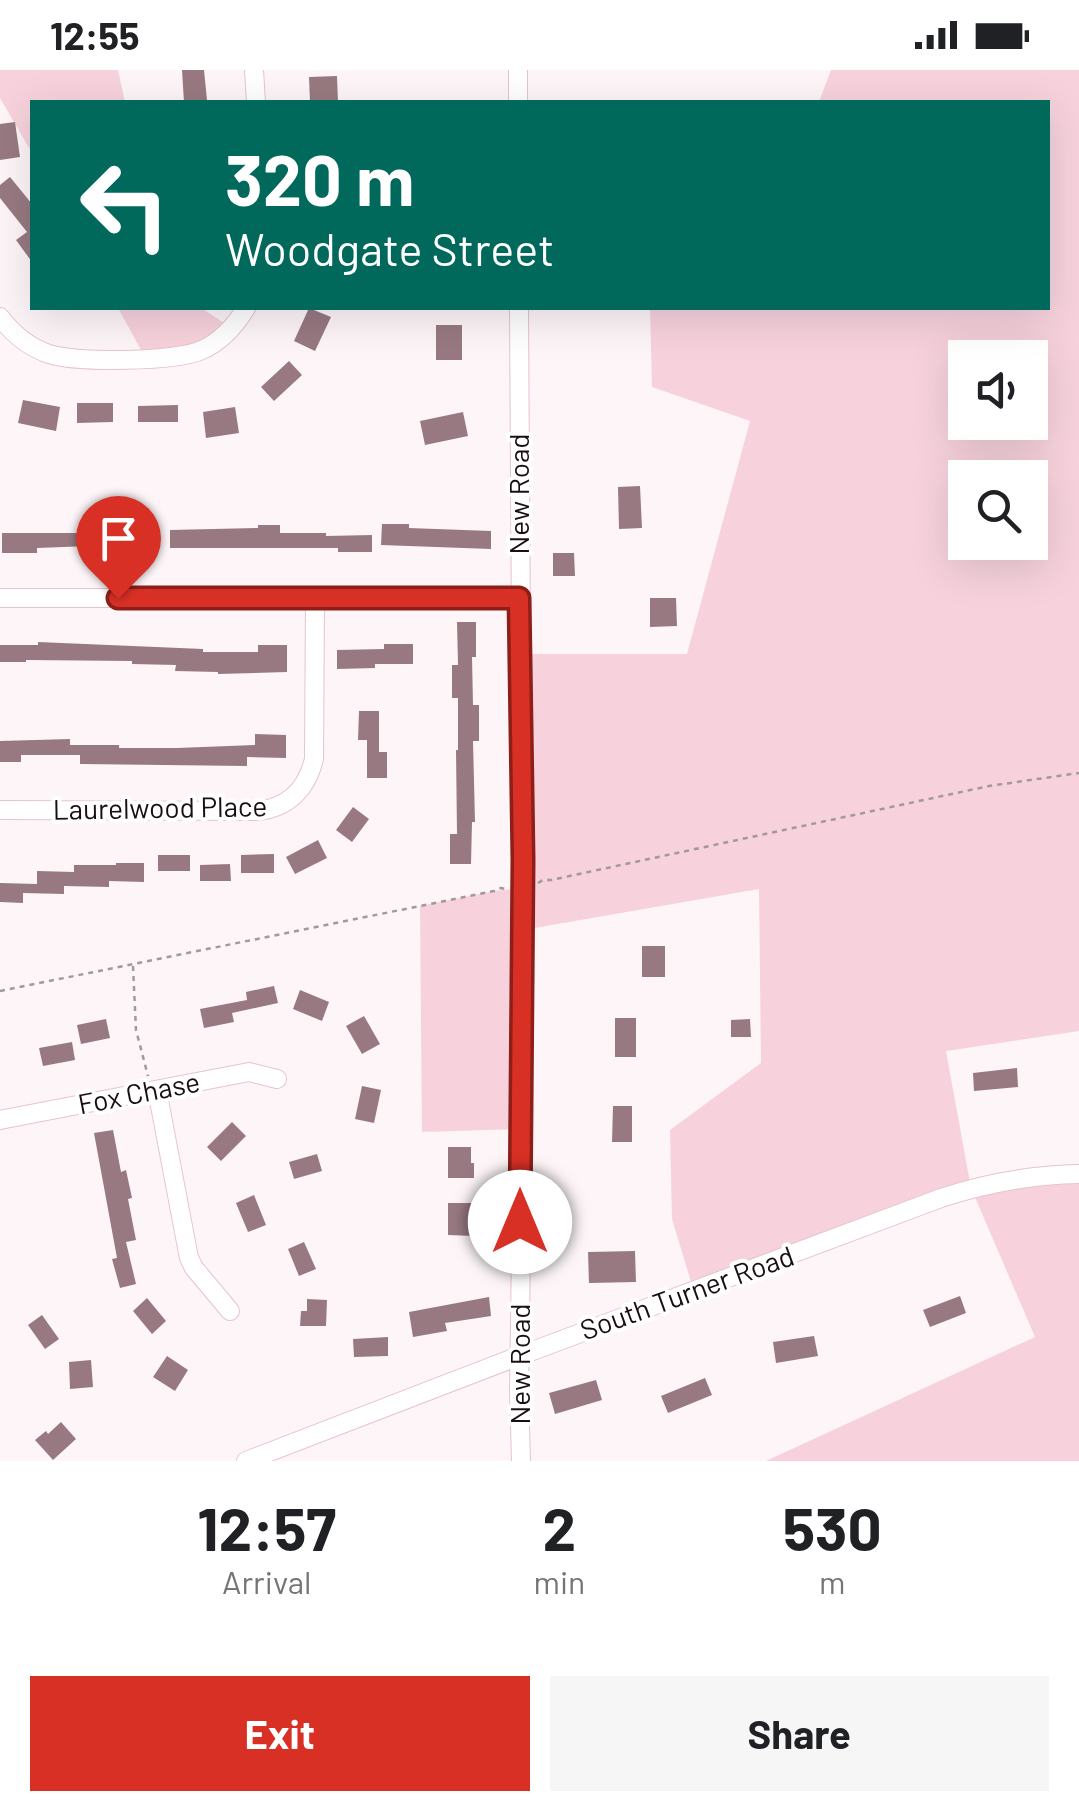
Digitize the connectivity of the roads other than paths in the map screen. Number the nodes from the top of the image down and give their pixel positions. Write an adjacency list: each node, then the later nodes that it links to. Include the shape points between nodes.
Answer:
1 (254, 70): 3 (street)
2 (518, 70): 4 (street)
3 (256, 100)
4 (518, 100)
5 (245, 310): 7 (street, via 216,342 164,359 59,357 27,344)
6 (519, 310): 9 (street, New Road)
7 (0, 317)
8 (0, 598): 10 (street)
9 (519, 598): 10 (street); 17 (street, New Road)
10 (315, 599): 11 (street, Laurelwood Place, via 314,759 291,799 257,811)
11 (0, 810)
12 (278, 1079): 13 (street, Fox Chase, via 248,1072)
13 (154, 1090): 14 (street, Fox Chase); 16 (street, via 188,1258)
14 (0, 1120)
15 (1079, 1174): 17 (street, South Turner Road, via 971,1188)
16 (230, 1311)
17 (519, 1356): 18 (street, South Turner Road); 19 (street, New Road)
18 (246, 1461)
19 (521, 1461)

